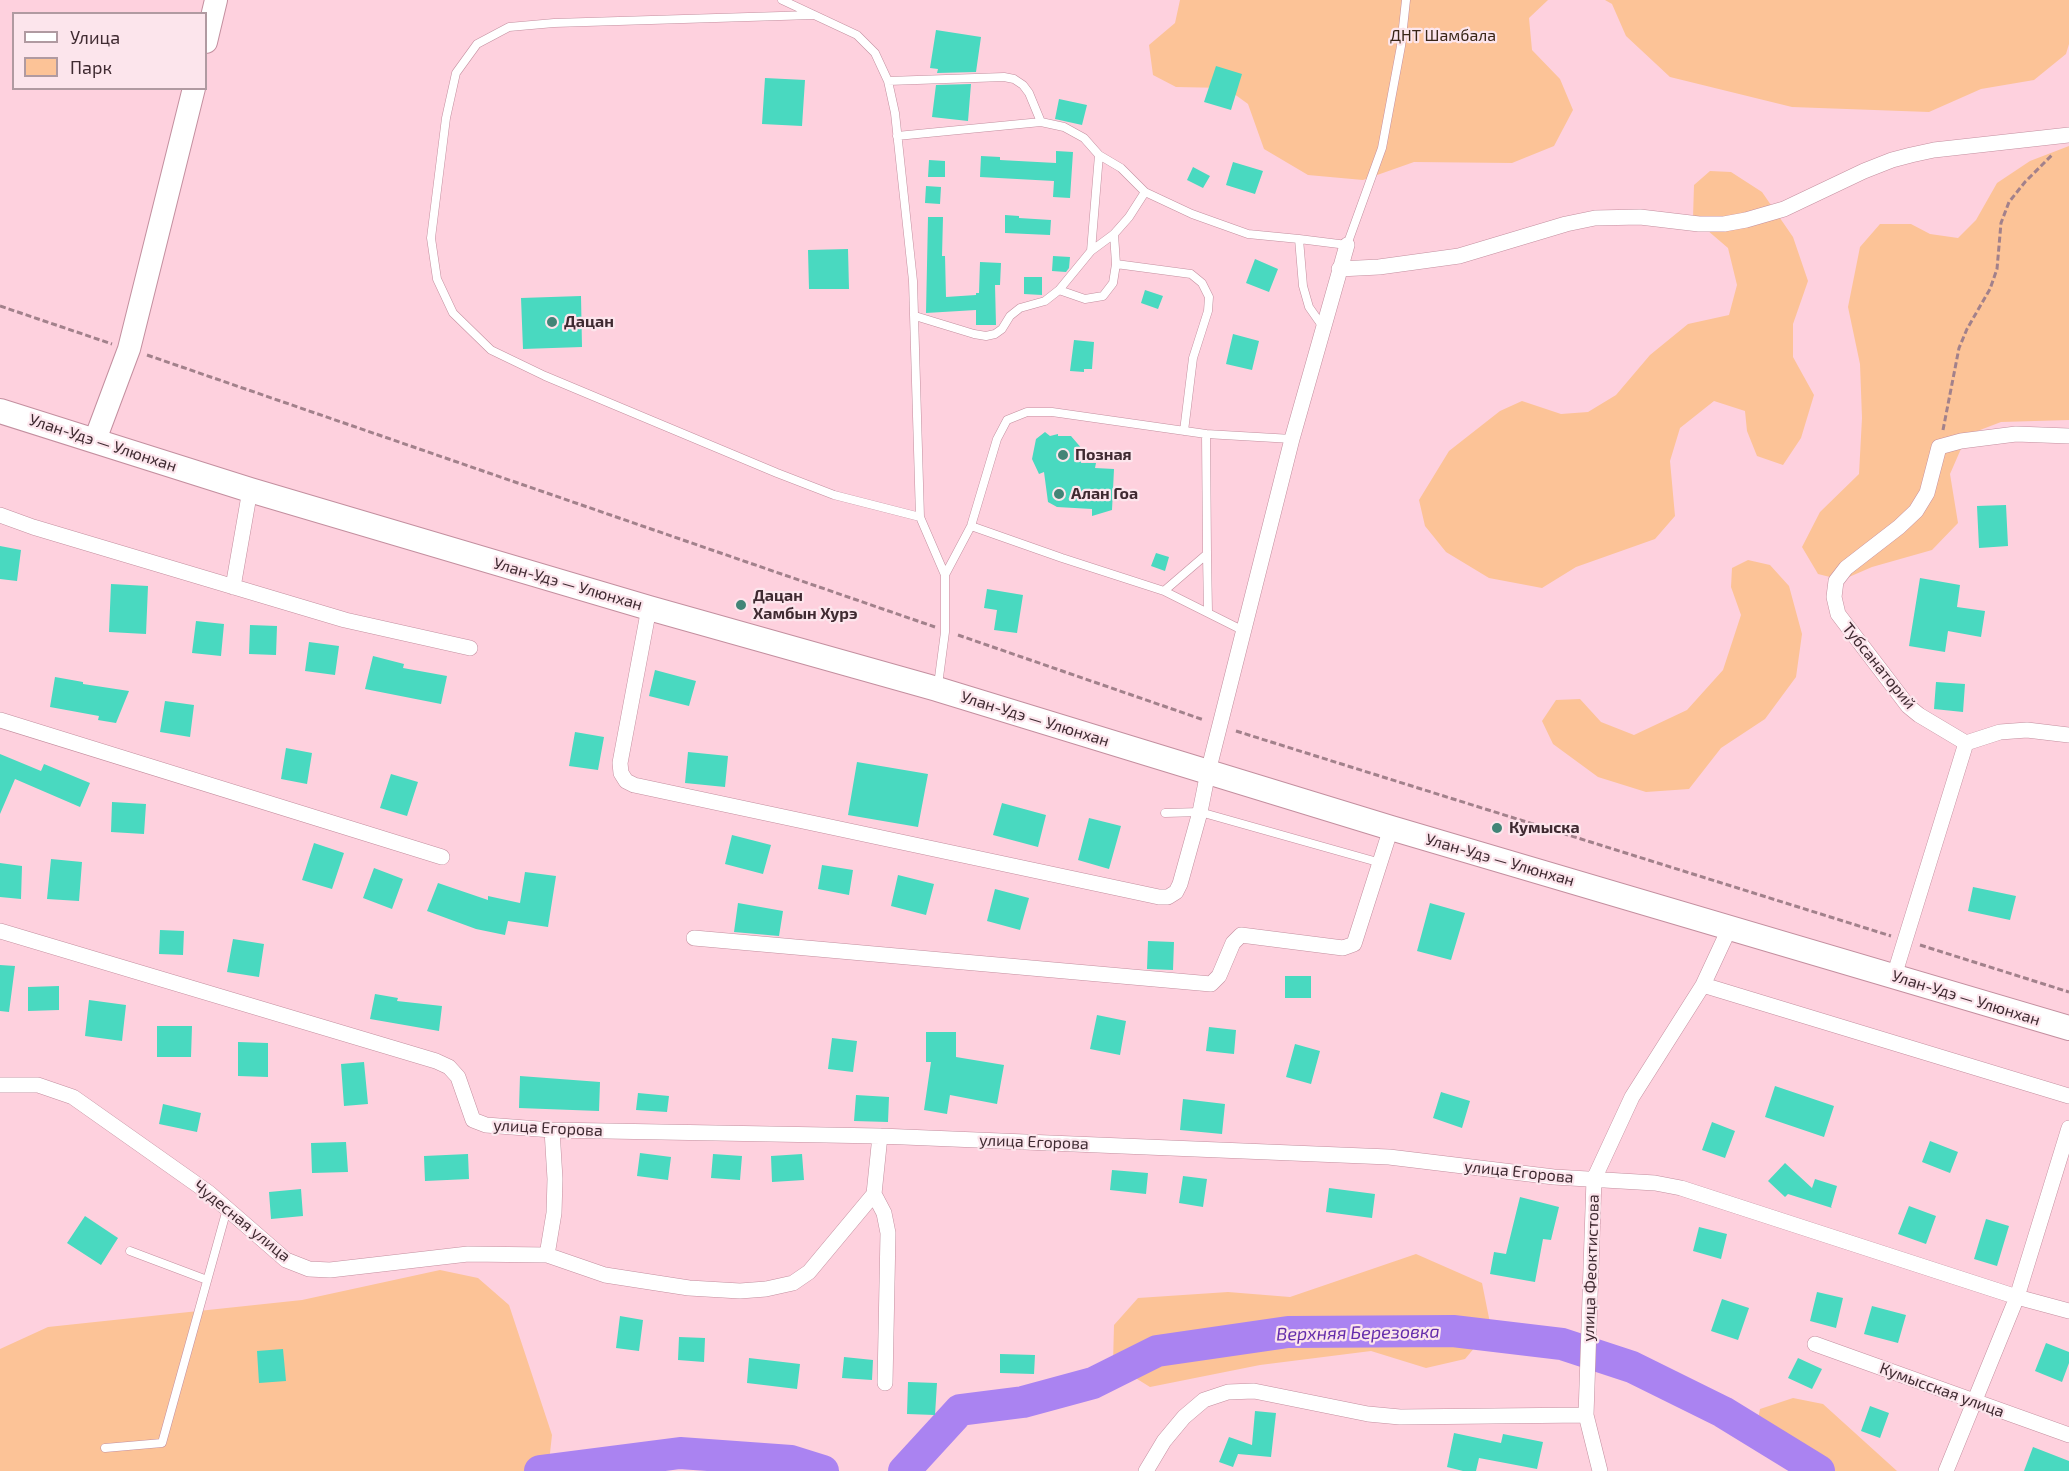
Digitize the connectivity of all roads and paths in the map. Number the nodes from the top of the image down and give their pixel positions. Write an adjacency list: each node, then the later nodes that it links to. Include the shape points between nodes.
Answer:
1 (216, 0): 5 (street)
2 (782, 0): 4 (lane)
3 (1406, 0): 16 (lane, via 1382,148)
4 (813, 15): 6 (lane, via 858,35 875,53); 34 (lane, via 554,23 509,27 477,44 456,73 446,118 431,238 437,279 453,313 491,350 777,473 834,495)
5 (207, 38)
6 (888, 81): 8 (lane, via 1014,79 1029,93); 10 (lane)
7 (194, 90): 24 (street)
8 (1041, 122): 10 (lane); 12 (lane, via 1064,127 1084,138)
9 (2069, 135): 19 (street, via 1911,155 1864,171 1784,209 1746,220 1699,224 1595,218 1460,256)
10 (897, 136): 22 (lane)
11 (2054, 154): 31 (path, via 2009,202 2001,223 1997,269 1959,348)
12 (1099, 155): 13 (lane, via 1121,168); 17 (lane)
13 (1145, 192): 14 (lane, via 1130,218); 15 (lane, via 1248,234)
14 (1114, 234): 17 (lane); 18 (lane)
15 (1299, 239): 16 (lane); 23 (lane, via 1303,286 1309,307)
16 (1347, 245): 19 (street)
17 (1091, 251): 20 (lane)
18 (1116, 264): 20 (lane, via 1113,283 1103,296 1085,299); 26 (lane, via 1191,274 1202,283 1209,297 1193,358)
19 (1339, 269): 23 (street)
20 (1059, 290): 22 (lane, via 1045,301 1020,308 1002,329 986,336)
21 (0, 306): 24 (path)
22 (915, 316): 34 (lane)
23 (1324, 328): 29 (street)
24 (129, 349): 30 (street); 42 (path)
25 (0, 411): 30 (main road, Улан-Удэ — Улюнхан)
26 (1184, 431): 27 (lane); 35 (lane, via 1052,412 1028,411 1007,420 997,439)
27 (1206, 434): 29 (lane); 36 (lane)
28 (2069, 435): 31 (street, via 2016,434)
29 (1292, 439): 43 (street)
30 (95, 440): 32 (main road, Улан-Удэ — Улюнхан)
31 (1939, 447): 49 (street, Тубсанаторий, via 1927,493 1916,512 1846,568 1836,581 1834,597 1838,614 1908,706)
32 (250, 490): 38 (street); 40 (main road, Улан-Удэ — Улюнхан)
33 (0, 515): 38 (street)
34 (920, 517): 37 (lane)
35 (970, 526): 37 (lane); 39 (lane)
36 (1207, 554): 39 (lane); 41 (lane)
37 (945, 575): 42 (lane)
38 (233, 587): 44 (street, via 345,620)
39 (1164, 591): 41 (lane)
40 (649, 608): 45 (main road, Улан-Удэ — Улюнхан); 51 (street, via 620,763 626,781 634,785 1159,897 1168,897 1180,884)
41 (1208, 612): 43 (lane)
42 (945, 631): 45 (lane); 47 (path)
43 (1244, 631): 47 (street)
44 (470, 648)
45 (937, 689): 50 (main road, Улан-Удэ — Улюнхан)
46 (0, 720): 54 (street)
47 (1220, 725): 50 (street); 59 (path)
48 (2069, 735): 49 (street, via 2027,730 2000,732)
49 (1966, 743): 59 (street)
50 (1208, 772): 51 (street); 53 (main road, Улан-Удэ — Улюнхан)
51 (1200, 812): 52 (lane); 55 (lane)
52 (1165, 813)
53 (1391, 828): 55 (street); 56 (main road, Улан-Удэ — Улюнхан)
54 (442, 858)
55 (1381, 862): 58 (street, via 1354,944 1343,948 1241,935 1211,984)
56 (1730, 927): 60 (main road, Улан-Удэ — Улюнхан); 61 (street, улица Феоктистова)
57 (0, 931): 67 (street, улица Егорова, via 436,1061 458,1077 473,1120 486,1125)
58 (694, 938)
59 (1905, 941): 60 (street); 62 (path)
60 (1894, 976): 63 (main road, Улан-Удэ — Улюнхан)
61 (1703, 985): 65 (street); 69 (street, улица Феоктистова, via 1632,1096)
62 (2069, 992)
63 (2069, 1028)
64 (0, 1085): 71 (street, Чудесная улица, via 38,1085 73,1097 209,1192)
65 (2069, 1096)
66 (2069, 1128): 75 (street)
67 (552, 1130): 68 (street, улица Егорова); 73 (street, via 554,1213)
68 (880, 1136): 69 (street, улица Егорова, via 1389,1157 1554,1178); 70 (street)
69 (1594, 1179): 75 (street, улица Егорова, via 1655,1182 1681,1188); 80 (street, улица Феоктистова)
70 (874, 1194): 73 (street, Чудесная улица, via 809,1272 793,1283 766,1289 740,1291 644,1282 605,1275); 78 (street, via 888,1233)
71 (227, 1209): 73 (street, Чудесная улица, via 286,1260 309,1269 468,1254); 74 (lane)
72 (130, 1251): 74 (lane)
73 (547, 1255)
74 (207, 1280): 82 (lane, via 162,1443)
75 (2017, 1298): 76 (street, улица Егорова); 79 (street)
76 (2069, 1311)
77 (1815, 1344): 79 (street, Кумысская улица)
78 (885, 1383)
79 (1976, 1402): 81 (street, Кумысская улица); 85 (street)
80 (1586, 1415): 83 (street, via 1400,1417 1254,1391 1228,1392 1204,1400 1184,1417); 84 (street, улица Феоктистова)
81 (2069, 1435)
82 (105, 1448)
83 (1146, 1471)
84 (1600, 1471)
85 (1946, 1471)

